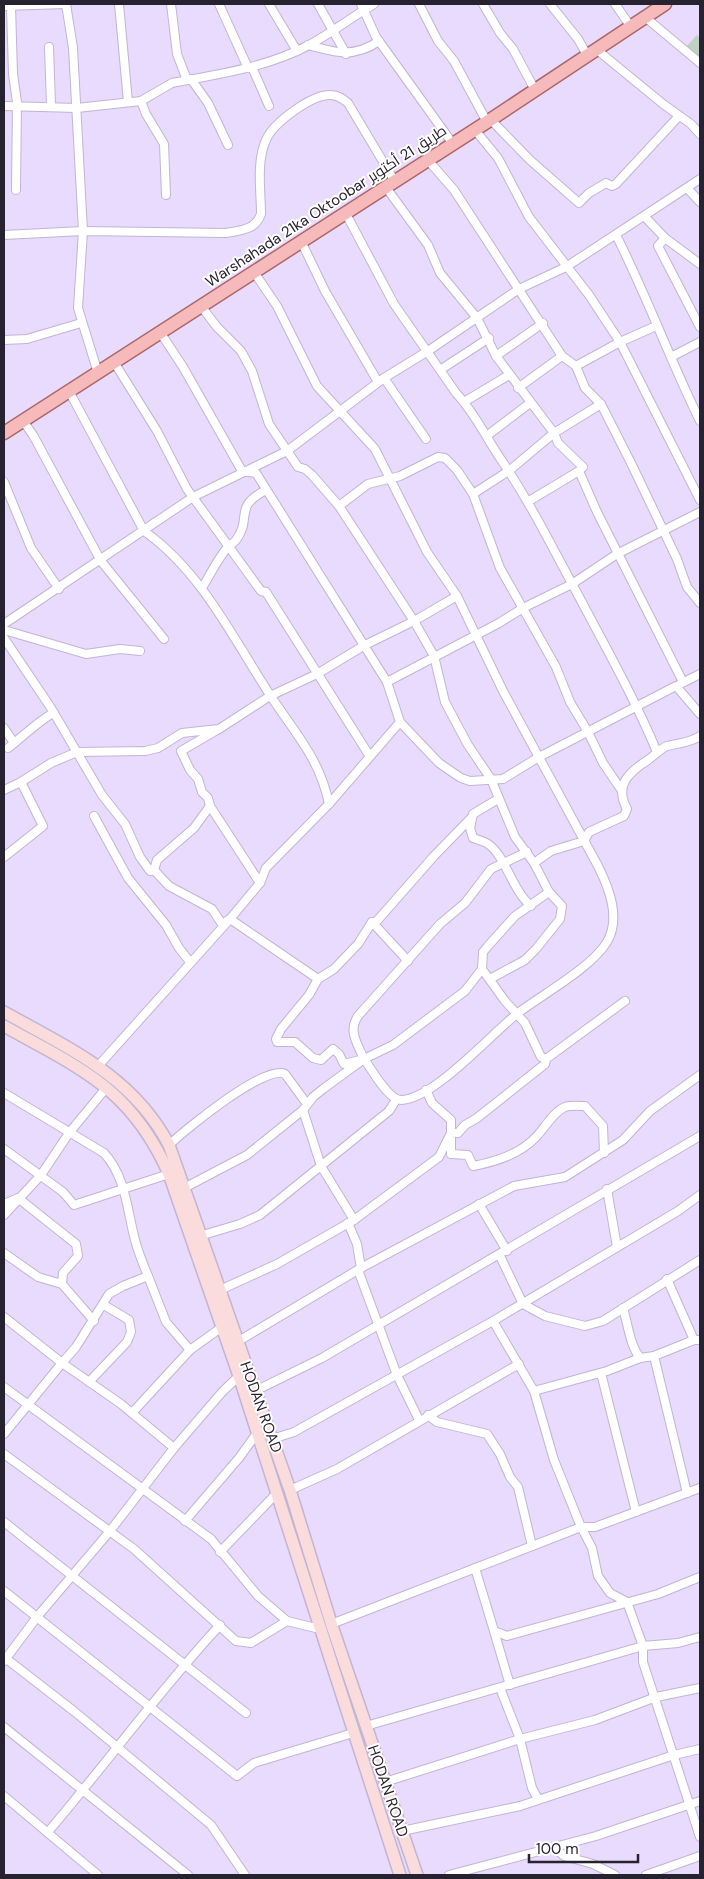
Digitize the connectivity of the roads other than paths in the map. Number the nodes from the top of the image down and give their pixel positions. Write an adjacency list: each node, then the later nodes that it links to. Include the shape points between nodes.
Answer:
1 (66, 4): 13 (street); 34 (street)
2 (119, 4): 29 (street)
3 (171, 4): 26 (street, via 177,54)
4 (219, 4): 25 (street)
5 (269, 4): 21 (street)
6 (318, 4): 17 (street)
7 (374, 4): 14 (street)
8 (419, 4): 36 (street, via 438,41 454,61 470,94)
9 (483, 4): 27 (street)
10 (550, 4): 22 (street)
11 (615, 4): 16 (street)
12 (665, 4): 15 (main road, Warshahada 21ka Oktoobar طريق 21 أكتوبر)
13 (8, 6): 31 (street)
14 (363, 7): 17 (street); 18 (street)
15 (645, 17): 16 (main road, Warshahada 21ka Oktoobar طريق 21 أكتوبر); 24 (street)
16 (631, 27): 22 (main road, Warshahada 21ka Oktoobar طريق 21 أكتوبر)
17 (332, 31): 19 (street); 23 (street)
18 (379, 41): 23 (street, via 371,47); 40 (street)
19 (308, 46): 21 (street); 23 (street)
20 (49, 47): 32 (street)
21 (297, 51): 25 (street)
22 (591, 52): 27 (main road, Warshahada 21ka Oktoobar طريق 21 أكتوبر); 35 (street)
23 (346, 54)
24 (700, 63)
25 (250, 68): 26 (street); 33 (street)
26 (189, 80): 28 (street, via 165,85); 39 (street, via 208,103)
27 (535, 90): 36 (main road, Warshahada 21ka Oktoobar طريق 21 أكتوبر)
28 (141, 101): 29 (street); 46 (street, via 164,144)
29 (128, 102): 34 (street)
30 (4, 106): 31 (street)
31 (16, 106): 32 (street); 45 (street)
32 (51, 106): 34 (street)
33 (269, 106)
34 (77, 108): 50 (street)
35 (679, 116): 36 (street, via 616,184 606,183 596,188 579,203); 38 (street)
36 (489, 121): 37 (main road, Warshahada 21ka Oktoobar طريق 21 أكتوبر)
37 (475, 130): 40 (main road, Warshahada 21ka Oktoobar طريق 21 أكتوبر); 56 (street, via 498,158 529,217)
38 (700, 134)
39 (228, 144)
40 (453, 144): 41 (main road, Warshahada 21ka Oktoobar طريق 21 أكتوبر)
41 (428, 159): 43 (main road, Warshahada 21ka Oktoobar طريق 21 أكتوبر); 58 (street, via 454,190)
42 (700, 179): 44 (street)
43 (390, 183): 48 (main road, Warshahada 21ka Oktoobar طريق 21 أكتوبر); 50 (street, via 348,103 338,96 324,96 284,118 270,132 265,141 261,166 261,214 248,229 226,233); 60 (street, via 428,245 440,273)
44 (688, 189): 47 (street); 49 (street)
45 (16, 190)
46 (166, 195)
47 (700, 202)
48 (345, 212): 54 (main road, Warshahada 21ka Oktoobar طريق 21 أكتوبر); 70 (street, via 394,304)
49 (645, 217): 52 (street); 53 (street)
50 (83, 231): 51 (street); 61 (street, via 78,308)
51 (4, 235)
52 (616, 235): 56 (street); 63 (street)
53 (665, 238): 55 (street); 64 (street, via 658,246)
54 (300, 241): 57 (main road, Warshahada 21ka Oktoobar طريق 21 أكتوبر); 79 (street, via 324,291)
55 (700, 264)
56 (566, 267): 58 (street); 68 (street)
57 (254, 272): 59 (main road, Warshahada 21ka Oktoobar طريق 21 أكتوبر); 85 (street, via 277,306 317,386)
58 (519, 289): 60 (street); 62 (street)
59 (201, 306): 65 (main road, Warshahada 21ka Oktoobar طريق 21 أكتوبر); 92 (street, via 241,350 252,371 269,424)
60 (477, 318): 66 (street); 70 (street)
61 (81, 323): 67 (street, via 27,339); 77 (street)
62 (542, 323): 71 (street); 72 (street)
63 (656, 326): 68 (street); 73 (street)
64 (700, 327)
65 (160, 332): 74 (main road, Warshahada 21ka Oktoobar طريق 21 أكتوبر); 94 (street)
66 (489, 338): 71 (street); 76 (street)
67 (4, 340)
68 (620, 342): 75 (street); 101 (street)
69 (700, 342): 73 (street)
70 (428, 351): 76 (street); 79 (street)
71 (496, 356): 78 (street)
72 (562, 356): 75 (street); 80 (street)
73 (671, 357): 87 (street)
74 (114, 362): 77 (main road, Warshahada 21ka Oktoobar طريق 21 أكتوبر); 100 (street)
75 (576, 366): 84 (street, via 585,388)
76 (440, 370): 82 (street)
77 (98, 373): 81 (main road, Warshahada 21ka Oktoobar طريق 21 أكتوبر)
78 (509, 375): 80 (street); 82 (street)
79 (381, 380): 85 (street); 91 (street)
80 (518, 388): 83 (street)
81 (69, 391): 86 (main road, Warshahada 21ka Oktoobar طريق 21 أكتوبر); 105 (street)
82 (464, 402): 90 (street)
83 (530, 403): 88 (street); 90 (street)
84 (601, 404): 88 (street); 106 (street)
85 (341, 411): 92 (street); 96 (street, via 375,449)
86 (23, 421): 89 (main road, Warshahada 21ka Oktoobar طريق 21 أكتوبر); 109 (street)
87 (700, 421)
88 (554, 432): 93 (street); 95 (street, via 558,443 583,467)
89 (4, 433)
90 (488, 435): 93 (street)
91 (426, 439)
92 (287, 451): 94 (street); 103 (street, via 298,467 312,475)
93 (510, 470): 99 (street); 102 (street)
94 (242, 471): 98 (street, via 256,473); 100 (street)
95 (579, 471): 102 (street); 108 (street)
96 (390, 479): 99 (street, via 438,457 444,458 457,470); 103 (street, via 368,484); 113 (street, via 427,552)
97 (4, 482): 112 (street, via 31,548)
98 (266, 490): 107 (street, via 250,498 236,540); 122 (street)
99 (473, 494): 115 (street, via 500,568)
100 (193, 497): 105 (street); 107 (street)
101 (700, 500)
102 (529, 502): 110 (street)
103 (339, 506): 116 (street)
104 (700, 512): 106 (street)
105 (144, 531): 109 (street); 111 (street)
106 (663, 531): 108 (street); 114 (street, via 687,588)
107 (227, 547): 111 (street); 125 (street, via 261,591 266,592)
108 (617, 554): 110 (street); 128 (street)
109 (101, 561): 112 (street); 121 (street)
110 (572, 584): 115 (street); 130 (street)
111 (202, 588): 129 (street)
112 (59, 589): 117 (street)
113 (457, 596): 116 (street); 119 (street)
114 (700, 603)
115 (523, 608): 119 (street); 136 (street)
116 (414, 621): 122 (street); 124 (street)
117 (4, 624)
118 (4, 630): 123 (street, via 86,654)
119 (475, 634): 124 (street); 141 (street)
120 (4, 638): 131 (street)
121 (164, 639)
122 (365, 645): 125 (street); 127 (street)
123 (140, 650)
124 (434, 656): 127 (street); 142 (street, via 445,702)
125 (317, 674): 129 (street); 140 (street)
126 (700, 674): 128 (street)
127 (387, 682): 133 (street)
128 (680, 684): 130 (street); 132 (street)
129 (270, 696): 134 (street); 147 (street, via 316,763)
130 (637, 705): 136 (street); 139 (street)
131 (54, 713): 135 (street, via 47,715 11,745); 138 (street)
132 (700, 714)
133 (400, 722): 140 (street); 142 (street, via 439,763 461,778 470,781)
134 (223, 726): 138 (street, via 216,730 182,733 145,752); 148 (street, via 181,752)
135 (4, 728)
136 (588, 732): 141 (street); 145 (street, via 603,764)
137 (700, 736): 139 (street, via 692,742)
138 (77, 752): 143 (street, via 51,763); 156 (street, via 102,795 125,824 144,864 150,871)
139 (657, 752): 145 (street, via 633,768)
140 (369, 755): 147 (street)
141 (539, 756): 142 (street, via 503,779); 151 (street)
142 (491, 779): 146 (street)
143 (21, 782): 144 (street); 153 (street, via 43,826)
144 (4, 790)
145 (622, 791): 151 (street, via 621,798 627,809 624,816 589,832)
146 (498, 799): 150 (street); 152 (street, via 515,837)
147 (329, 804): 157 (street, via 266,868)
148 (210, 806): 156 (street, via 194,828 157,860); 157 (street, via 226,826)
149 (94, 816): 163 (street, via 128,878 166,925)
150 (472, 817): 154 (street, via 470,828 473,838 489,844); 161 (street, via 376,922)
151 (584, 841): 155 (street, via 550,851); 169 (street, via 607,884 613,918 611,932 598,953)
152 (527, 852): 154 (street); 155 (street)
153 (4, 857)
154 (502, 862): 159 (street, via 515,889); 162 (street, via 491,869 465,903 440,924)
155 (534, 863): 158 (street)
156 (154, 870): 160 (street, via 169,886 212,909 222,924)
157 (260, 883): 160 (street)
158 (549, 892): 159 (street); 166 (street, via 562,906 560,919 525,960)
159 (531, 906): 164 (street, via 515,916 483,952)
160 (230, 919): 163 (street); 165 (street)
161 (372, 922): 162 (street); 165 (street, via 358,944 334,969)
162 (408, 961): 171 (street, via 352,1024)
163 (190, 962): 173 (street)
164 (482, 969): 166 (street); 171 (street, via 465,991 412,1031 393,1045)
165 (318, 979): 171 (street, via 278,1033 276,1041 295,1042 312,1058 321,1060 333,1049 344,1064)
166 (490, 979): 169 (street)
167 (625, 1000): 172 (street)
168 (4, 1012): 173 (main road, HODAN ROAD)
169 (517, 1014): 172 (street, via 525,1023 541,1057); 176 (street)
170 (4, 1026): 175 (main road, HODAN ROAD, via 64,1058)
171 (364, 1058): 178 (street); 179 (street)
172 (546, 1059): 181 (street, via 545,1064 530,1077 458,1133)
173 (99, 1066): 183 (main road, HODAN ROAD, via 158,1123)
174 (700, 1075): 185 (street, via 650,1111 623,1140)
175 (107, 1087): 180 (street); 187 (main road, HODAN ROAD, via 148,1132)
176 (426, 1090): 178 (street, via 413,1097); 181 (street, via 432,1103 451,1120)
177 (4, 1093): 180 (street)
178 (396, 1100): 186 (street, via 390,1110)
179 (305, 1107): 183 (street, via 285,1074 275,1072 260,1078 209,1112); 186 (street); 189 (street, via 247,1155)
180 (69, 1133): 188 (street); 191 (street, via 104,1153)
181 (451, 1133): 185 (street, via 452,1154 468,1155 473,1166 500,1159 520,1148 536,1137 565,1107 585,1106 603,1126); 197 (street, via 439,1157)
182 (700, 1136): 190 (street)
183 (169, 1145): 189 (main road, HODAN ROAD)
184 (4, 1149): 188 (street)
185 (604, 1153): 195 (street, via 565,1177 514,1186)
186 (321, 1166): 197 (street); 198 (street, via 260,1215)
187 (169, 1174): 191 (street); 215 (main road, HODAN ROAD)
188 (41, 1175): 191 (street, via 74,1205); 193 (street)
189 (186, 1188): 198 (main road, HODAN ROAD)
190 (607, 1189): 199 (street); 201 (street)
191 (124, 1190): 204 (street, via 135,1242)
192 (700, 1195): 199 (street)
193 (18, 1198): 194 (street); 196 (street); 206 (street, via 76,1244 78,1256 63,1273)
194 (4, 1204)
195 (479, 1204): 201 (street); 203 (street)
196 (4, 1216)
197 (351, 1221): 203 (street, via 358,1244); 207 (street, via 278,1264)
198 (203, 1235): 207 (main road, HODAN ROAD)
199 (617, 1247): 208 (street)
200 (4, 1253): 206 (street, via 38,1276)
201 (504, 1254): 208 (street); 214 (street)
202 (700, 1260): 205 (street)
203 (360, 1269): 214 (street); 217 (street)
204 (148, 1276): 209 (street, via 109,1294); 218 (street, via 166,1322)
205 (666, 1279): 210 (street); 216 (street)
206 (62, 1284): 212 (street)
207 (220, 1290): 217 (main road, HODAN ROAD)
208 (523, 1304): 210 (street, via 545,1316 589,1326 603,1322); 213 (street)
209 (104, 1305): 212 (street); 226 (street, via 129,1320 131,1332 127,1342)
210 (622, 1308): 220 (street, via 632,1336 632,1348)
211 (4, 1316): 221 (street)
212 (94, 1321): 221 (street)
213 (494, 1321): 222 (street); 224 (street)
214 (380, 1325): 224 (street); 228 (street)
215 (222, 1327): 218 (street); 225 (main road, HODAN ROAD)
216 (697, 1340): 219 (street)
217 (237, 1342): 228 (main road, HODAN ROAD)
218 (190, 1350): 231 (street)
219 (654, 1356): 220 (street); 242 (street)
220 (640, 1358): 223 (street)
221 (62, 1363): 226 (street); 230 (street)
222 (519, 1364): 229 (street); 232 (street)
223 (601, 1373): 229 (street); 244 (street)
224 (397, 1375): 233 (street); 236 (street, via 294,1432)
225 (239, 1376): 234 (main road, HODAN ROAD); 237 (street)
226 (89, 1382): 231 (street)
227 (4, 1387): 230 (street)
228 (255, 1391): 236 (main road, HODAN ROAD)
229 (534, 1391): 247 (street, via 554,1460)
230 (28, 1405): 235 (street); 239 (street)
231 (132, 1413): 237 (street)
232 (428, 1415): 233 (street); 249 (street, via 437,1422 487,1434 518,1487)
233 (419, 1420): 241 (street, via 337,1469)
234 (257, 1433): 243 (main road, HODAN ROAD); 245 (street, via 240,1458)
235 (4, 1434)
236 (272, 1439): 241 (main road, HODAN ROAD)
237 (174, 1448): 239 (street)
238 (4, 1454): 248 (street)
239 (142, 1488): 245 (street); 248 (street)
240 (700, 1488): 242 (street)
241 (290, 1490): 259 (main road, HODAN ROAD)
242 (687, 1493): 244 (street)
243 (276, 1494): 250 (street); 260 (main road, HODAN ROAD)
244 (636, 1512): 247 (street, via 595,1527)
245 (185, 1521): 250 (street, via 211,1539)
246 (4, 1522): 252 (street)
247 (581, 1527): 249 (street); 255 (street, via 592,1548 601,1581 610,1593)
248 (110, 1531): 252 (street); 258 (street)
249 (532, 1546): 251 (street)
250 (220, 1552): 257 (street, via 258,1596)
251 (475, 1568): 259 (street); 261 (street)
252 (73, 1574): 256 (street); 265 (street)
253 (700, 1577): 255 (street)
254 (4, 1590): 256 (street)
255 (627, 1602): 261 (street, via 507,1636); 263 (street)
256 (37, 1617): 264 (street); 270 (street)
257 (287, 1622): 258 (street, via 251,1644 236,1641); 260 (street)
258 (220, 1625): 265 (street)
259 (332, 1626): 272 (main road, HODAN ROAD)
260 (320, 1629): 274 (main road, HODAN ROAD)
261 (494, 1631): 266 (street)
262 (700, 1637): 263 (street)
263 (643, 1646): 266 (street); 269 (street, via 643,1662)
264 (4, 1659): 276 (street)
265 (184, 1665): 270 (street); 271 (street)
266 (510, 1685): 267 (street)
267 (500, 1688): 272 (street); 275 (street)
268 (700, 1688): 269 (street)
269 (656, 1697): 275 (street, via 595,1720); 278 (street)
270 (151, 1708): 274 (street, via 237,1776 254,1763); 276 (street)
271 (246, 1713)
272 (366, 1726): 279 (main road, HODAN ROAD)
273 (4, 1727): 280 (street)
274 (353, 1733): 293 (main road, HODAN ROAD)
275 (520, 1739): 279 (street); 282 (street, via 532,1788)
276 (118, 1749): 280 (street); 292 (street, via 211,1825)
277 (700, 1749): 278 (street)
278 (674, 1756): 282 (street); 284 (street)
279 (385, 1782): 285 (main road, HODAN ROAD)
280 (83, 1791): 286 (street); 291 (street)
281 (4, 1796): 286 (street)
282 (538, 1799): 285 (street, via 520,1806)
283 (700, 1801): 284 (street)
284 (688, 1804): 287 (street); 288 (street)
285 (402, 1831): 294 (main road, HODAN ROAD)
286 (48, 1832): 290 (street)
287 (700, 1837)
288 (554, 1847): 295 (street); 296 (street, via 564,1856 594,1864)
289 (700, 1856): 297 (street)
290 (98, 1875)
291 (188, 1875)
292 (245, 1875)
293 (400, 1875)
294 (417, 1875)
295 (449, 1875)
296 (615, 1875)
297 (646, 1875)

